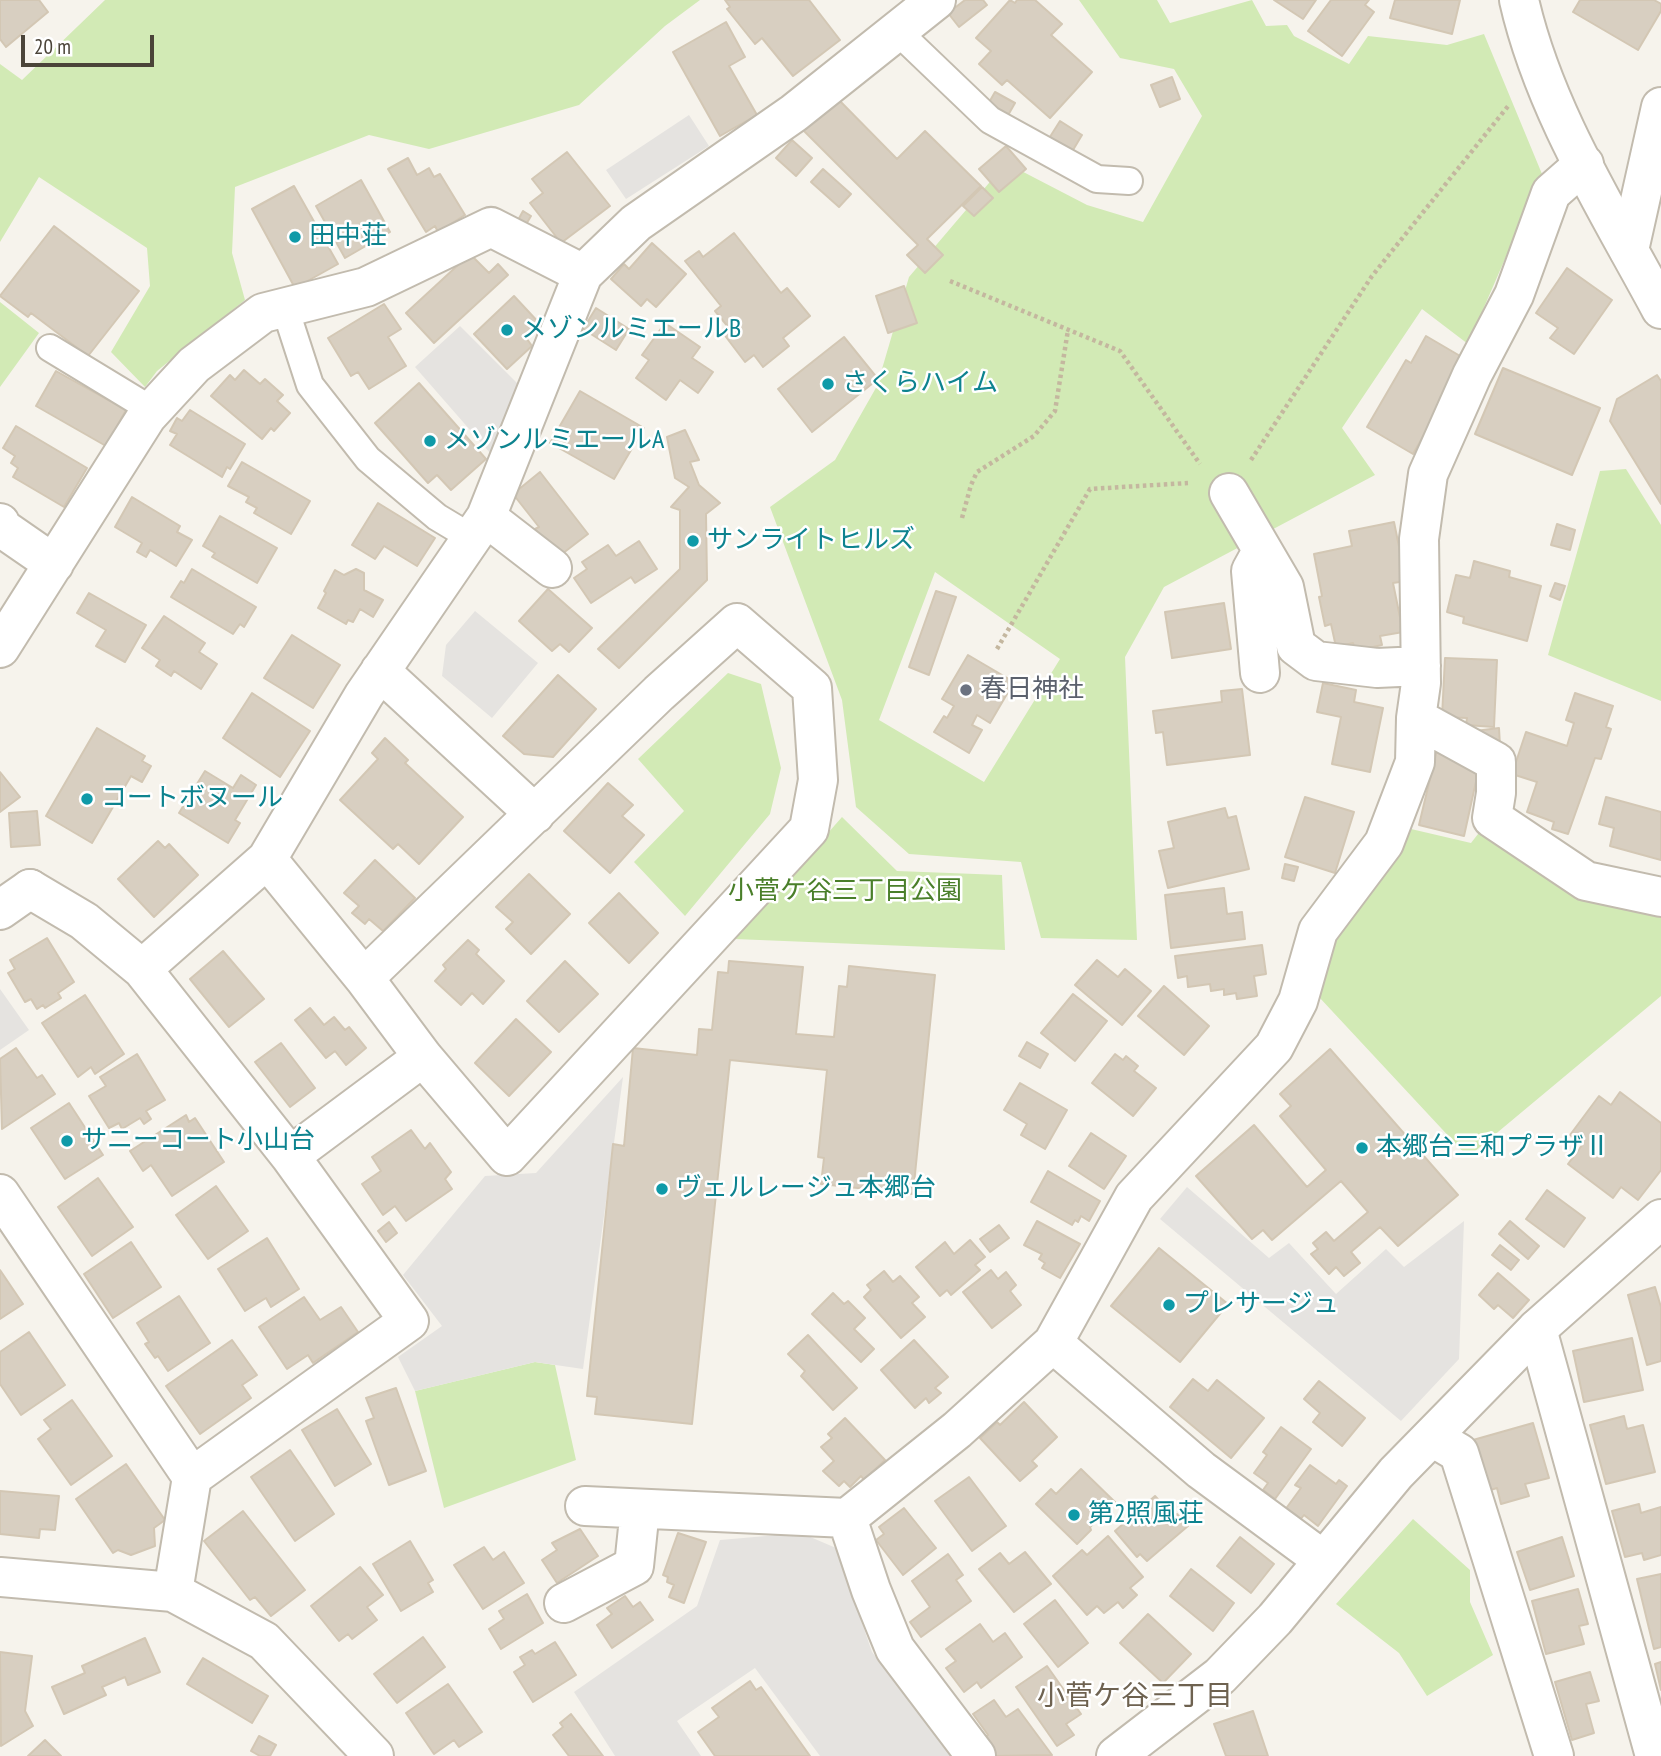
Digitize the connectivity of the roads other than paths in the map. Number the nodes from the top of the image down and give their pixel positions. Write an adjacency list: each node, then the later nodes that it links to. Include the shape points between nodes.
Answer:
1 (936, 0): 3 (street)
2 (1519, 0): 5 (street, via 1526,31 1558,112)
3 (897, 31): 6 (lane, via 990,120 1097,179); 8 (street, via 794,113 636,223)
4 (1661, 107): 7 (street)
5 (1584, 164): 7 (street); 20 (street, via 1551,193 1514,295 1427,474 1419,539)
6 (1129, 181)
7 (1629, 250): 10 (street)
8 (583, 274): 9 (street, via 491,227 366,287); 15 (street)
9 (285, 308): 12 (street, via 263,313 194,365); 15 (lane, via 310,385 368,459 437,517)
10 (1661, 309)
11 (50, 348): 12 (lane)
12 (152, 410): 17 (street)
13 (1220, 490): 16 (street)
14 (0, 523): 17 (street)
15 (479, 527): 18 (street); 21 (street)
16 (1262, 551): 20 (street, via 1283,587 1296,646 1317,661 1377,668); 22 (street, via 1251,570)
17 (54, 564): 19 (street)
18 (552, 568)
19 (0, 648)
20 (1421, 666): 23 (street)
21 (380, 671): 24 (street); 25 (street)
22 (1260, 673)
23 (1416, 718): 26 (street, via 1496,762 1492,818 1586,881); 35 (street, via 1415,762 1384,843 1318,931 1298,1001 1274,1047 1134,1197)
24 (535, 814): 29 (street); 30 (street, via 737,622 813,688 818,780 809,829 507,1156)
25 (267, 859): 28 (street); 29 (street)
26 (1661, 897)
27 (15, 900): 28 (street, via 84,921)
28 (142, 970): 31 (street)
29 (364, 978): 30 (street)
30 (422, 1058): 31 (street)
31 (290, 1156): 37 (street, via 409,1321)
32 (4, 1207): 37 (street)
33 (1661, 1219): 34 (street)
34 (1536, 1329): 36 (street); 49 (street)
35 (1053, 1343): 40 (street, via 957,1430); 41 (street, via 1201,1470)
36 (1432, 1437): 41 (street); 48 (street, via 1459,1453)
37 (192, 1477): 43 (street)
38 (585, 1506): 39 (street)
39 (640, 1509): 40 (street); 44 (street, via 634,1566)
40 (847, 1518): 46 (street, via 895,1649)
41 (1323, 1560): 47 (street, via 1220,1676)
42 (0, 1577): 43 (street)
43 (173, 1592): 45 (street, via 264,1641)
44 (564, 1603)
45 (374, 1756)
46 (976, 1756)
47 (1116, 1756)
48 (1555, 1756)
49 (1655, 1756)

